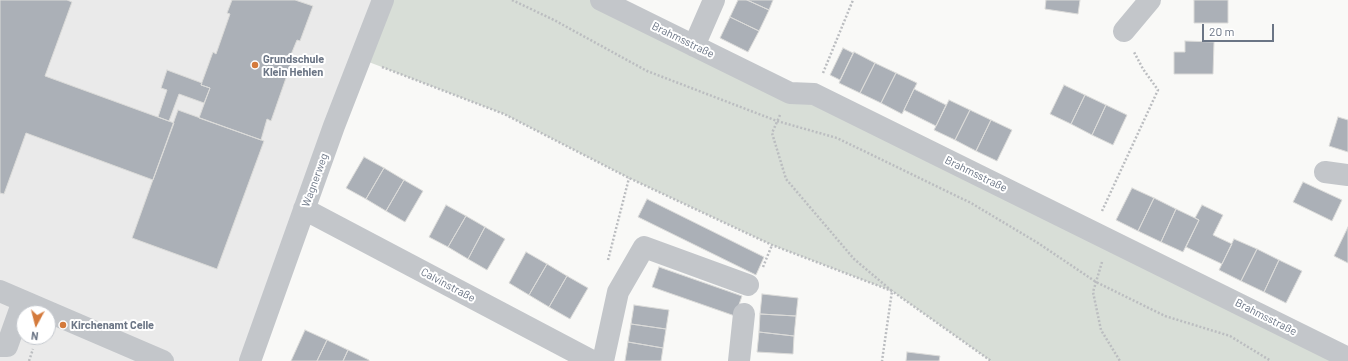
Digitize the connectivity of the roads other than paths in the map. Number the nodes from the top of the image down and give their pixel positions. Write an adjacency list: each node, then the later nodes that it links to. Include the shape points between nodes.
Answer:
1 (383, 0): 9 (street, Wagnerweg)
2 (601, 0): 6 (street, Brahmsstraße)
3 (714, 0): 6 (street)
4 (1150, 0): 5 (street)
5 (1124, 31)
6 (694, 46): 15 (street, Brahmsstraße, via 790,93 814,94)
7 (1325, 172): 8 (street)
8 (1348, 176)
9 (304, 209): 17 (street, Wagnerweg); 18 (street, Calvinstraße)
10 (748, 285): 19 (street, via 644,247 618,292)
11 (0, 291): 12 (street)
12 (23, 301): 14 (street, via 7,346); 16 (street)
13 (744, 314): 20 (street)
14 (0, 346)
15 (1348, 358)
16 (163, 361)
17 (250, 361)
18 (592, 361)
19 (603, 361)
20 (739, 361)

